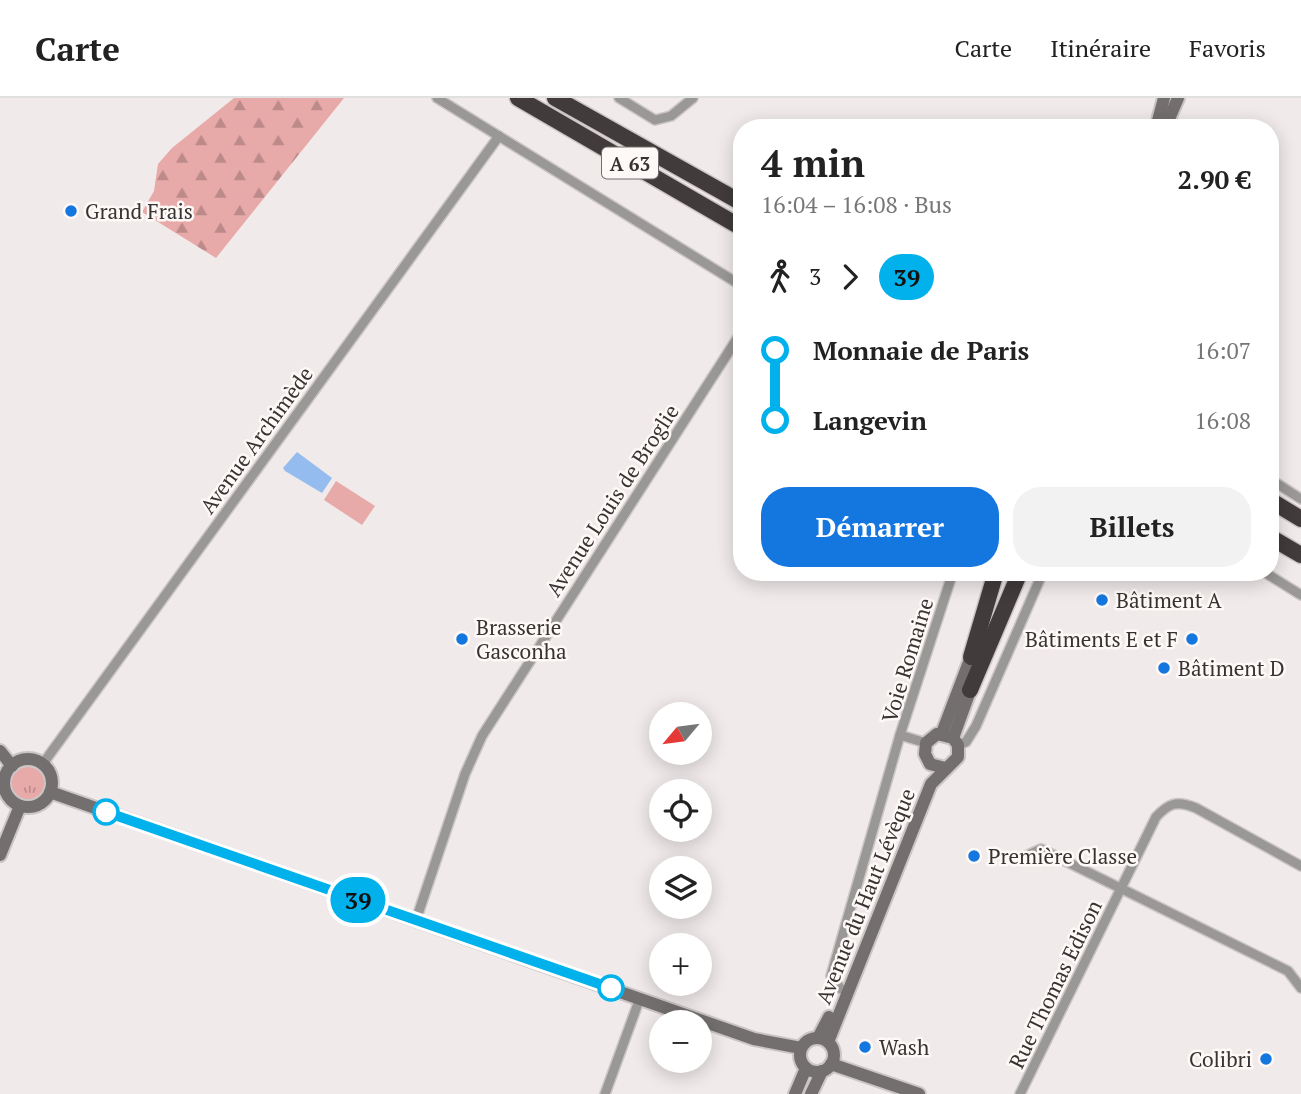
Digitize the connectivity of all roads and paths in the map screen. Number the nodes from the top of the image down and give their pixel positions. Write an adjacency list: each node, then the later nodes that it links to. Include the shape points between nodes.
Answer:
1 (437, 98): 10 (street)
2 (518, 98): 12 (highway, A 63)
3 (555, 98): 11 (highway, A 63)
4 (619, 98): 5 (street, via 654,120 671,116)
5 (693, 98)
6 (1164, 98): 8 (main road)
7 (1178, 98): 9 (main road)
8 (1158, 119)
9 (1170, 119)
10 (499, 136): 13 (street); 41 (street, Avenue Archimède)
11 (733, 198)
12 (733, 223)
13 (733, 280)
14 (733, 345): 49 (street, Avenue Louis de Broglie, via 482,736 464,774)
15 (1279, 485): 16 (street)
16 (1301, 499)
17 (1279, 506): 19 (highway)
18 (1279, 513): 20 (highway)
19 (1301, 520)
20 (1301, 526)
21 (1279, 542): 23 (highway)
22 (1279, 552): 24 (highway)
23 (1301, 555)
24 (1301, 563)
25 (950, 581): 35 (street, Voie Romaine)
26 (993, 581): 33 (highway)
27 (999, 581): 33 (main road)
28 (1011, 581): 34 (main road)
29 (1016, 581): 34 (highway)
30 (1039, 581): 36 (street, via 968,740)
31 (1278, 581): 32 (street)
32 (1301, 595)
33 (971, 657): 36 (main road)
34 (970, 691): 36 (main road)
35 (900, 735): 37 (street, Voie Romaine); 51 (street, via 831,976)
36 (951, 739): 37 (main road, via 932,736); 42 (main road, via 955,762)
37 (926, 743): 39 (main road)
38 (0, 751): 40 (main road)
39 (930, 764): 42 (main road); 51 (main road, Avenue du Haut Lévèque)
40 (12, 765): 41 (main road, via 30,760); 44 (main road, via 4,788)
41 (42, 765): 43 (main road, via 51,777)
42 (945, 768): 53 (main road, Avenue du Haut Lévèque, via 931,784)
43 (50, 792): 44 (main road, via 34,807); 49 (main road)
44 (20, 806): 45 (main road)
45 (0, 855)
46 (1026, 856): 48 (street, Rue Thomas Edison, via 1041,849)
47 (1301, 866): 48 (street, Rue Thomas Edison, via 1181,802 1167,805 1156,817)
48 (1121, 889): 50 (street, via 1288,971); 60 (street, Rue Thomas Edison)
49 (416, 920): 52 (main road)
50 (1301, 988)
51 (841, 989): 53 (main road, Avenue du Haut Lévèque)
52 (640, 998): 54 (main road); 56 (street)
53 (823, 1040): 54 (main road, via 808,1040); 55 (main road, via 833,1050)
54 (802, 1058): 55 (main road); 57 (main road)
55 (826, 1068): 58 (main road); 59 (main road)
56 (605, 1094)
57 (795, 1094)
58 (811, 1094)
59 (919, 1094)
60 (1020, 1094)

